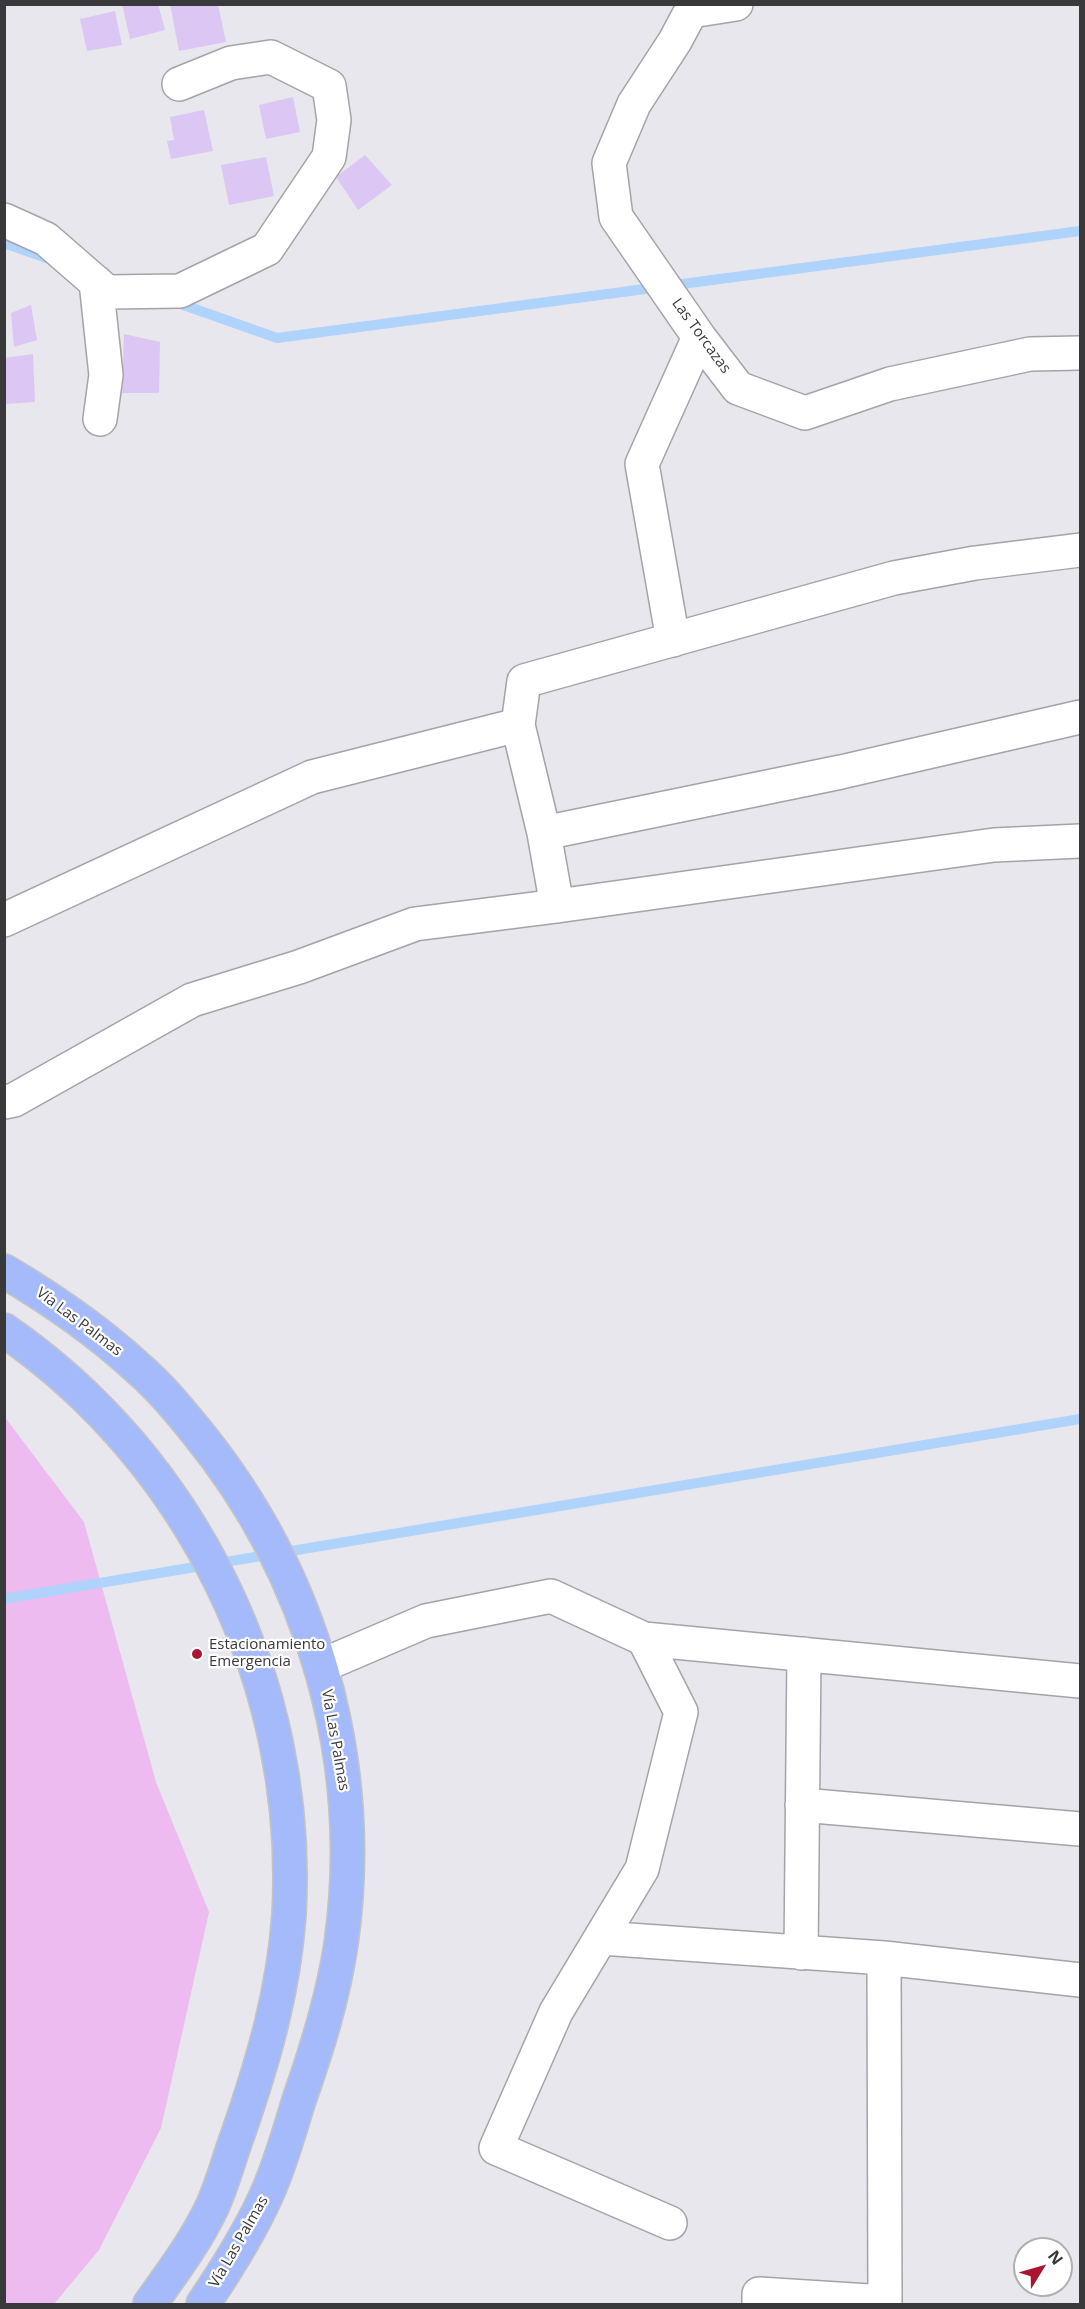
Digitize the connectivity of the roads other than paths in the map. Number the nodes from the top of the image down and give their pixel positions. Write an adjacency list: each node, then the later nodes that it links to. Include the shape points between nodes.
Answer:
1 (736, 4): 5 (street, Las Torcazas, via 691,11 634,104 609,163 616,217)
2 (179, 84): 4 (street, via 231,63 271,57 305,72 329,86 334,120 329,157 267,249 180,291 107,292)
3 (4, 220): 4 (street, via 46,239)
4 (96, 282): 7 (street, via 106,375)
5 (699, 337): 6 (street, Las Torcazas, via 738,388 806,413 902,381 1030,354); 9 (street, via 642,464)
6 (1080, 353)
7 (100, 419)
8 (1080, 550): 9 (street, via 894,578)
9 (673, 640): 11 (street, via 524,681)
10 (1080, 717): 12 (street, via 841,772)
11 (518, 725): 12 (street); 15 (street, via 312,777)
12 (544, 833): 14 (street)
13 (1080, 841): 14 (street, via 994,845)
14 (557, 906): 16 (street, via 415,924 299,967 192,1000 14,1100)
15 (4, 920)
16 (4, 1102)
17 (4, 1271): 21 (highway, Vía Las Palmas, via 51,1299 133,1363 182,1413 219,1459 279,1558 303,1611)
18 (4, 1330): 30 (highway, via 53,1367 95,1406 134,1448 201,1542 241,1625 267,1701 287,1807 289,1915 283,1969 259,2074 212,2207)
19 (644, 1639): 20 (street); 21 (street, via 551,1596 426,1621); 25 (street, via 681,1712 642,1869)
20 (804, 1654): 22 (street); 23 (street)
21 (321, 1666): 31 (highway, Vía Las Palmas, via 343,1776 347,1833 339,1956 315,2054 267,2195)
22 (1080, 1681)
23 (802, 1805): 24 (street); 26 (street)
24 (1080, 1829)
25 (600, 1938): 26 (street); 29 (street, via 556,2012 496,2148)
26 (801, 1953): 27 (street)
27 (884, 1958): 28 (street); 32 (street, via 885,2302 759,2294)
28 (1080, 1980)
29 (670, 2223)
30 (150, 2304)
31 (203, 2304)
32 (759, 2304)

